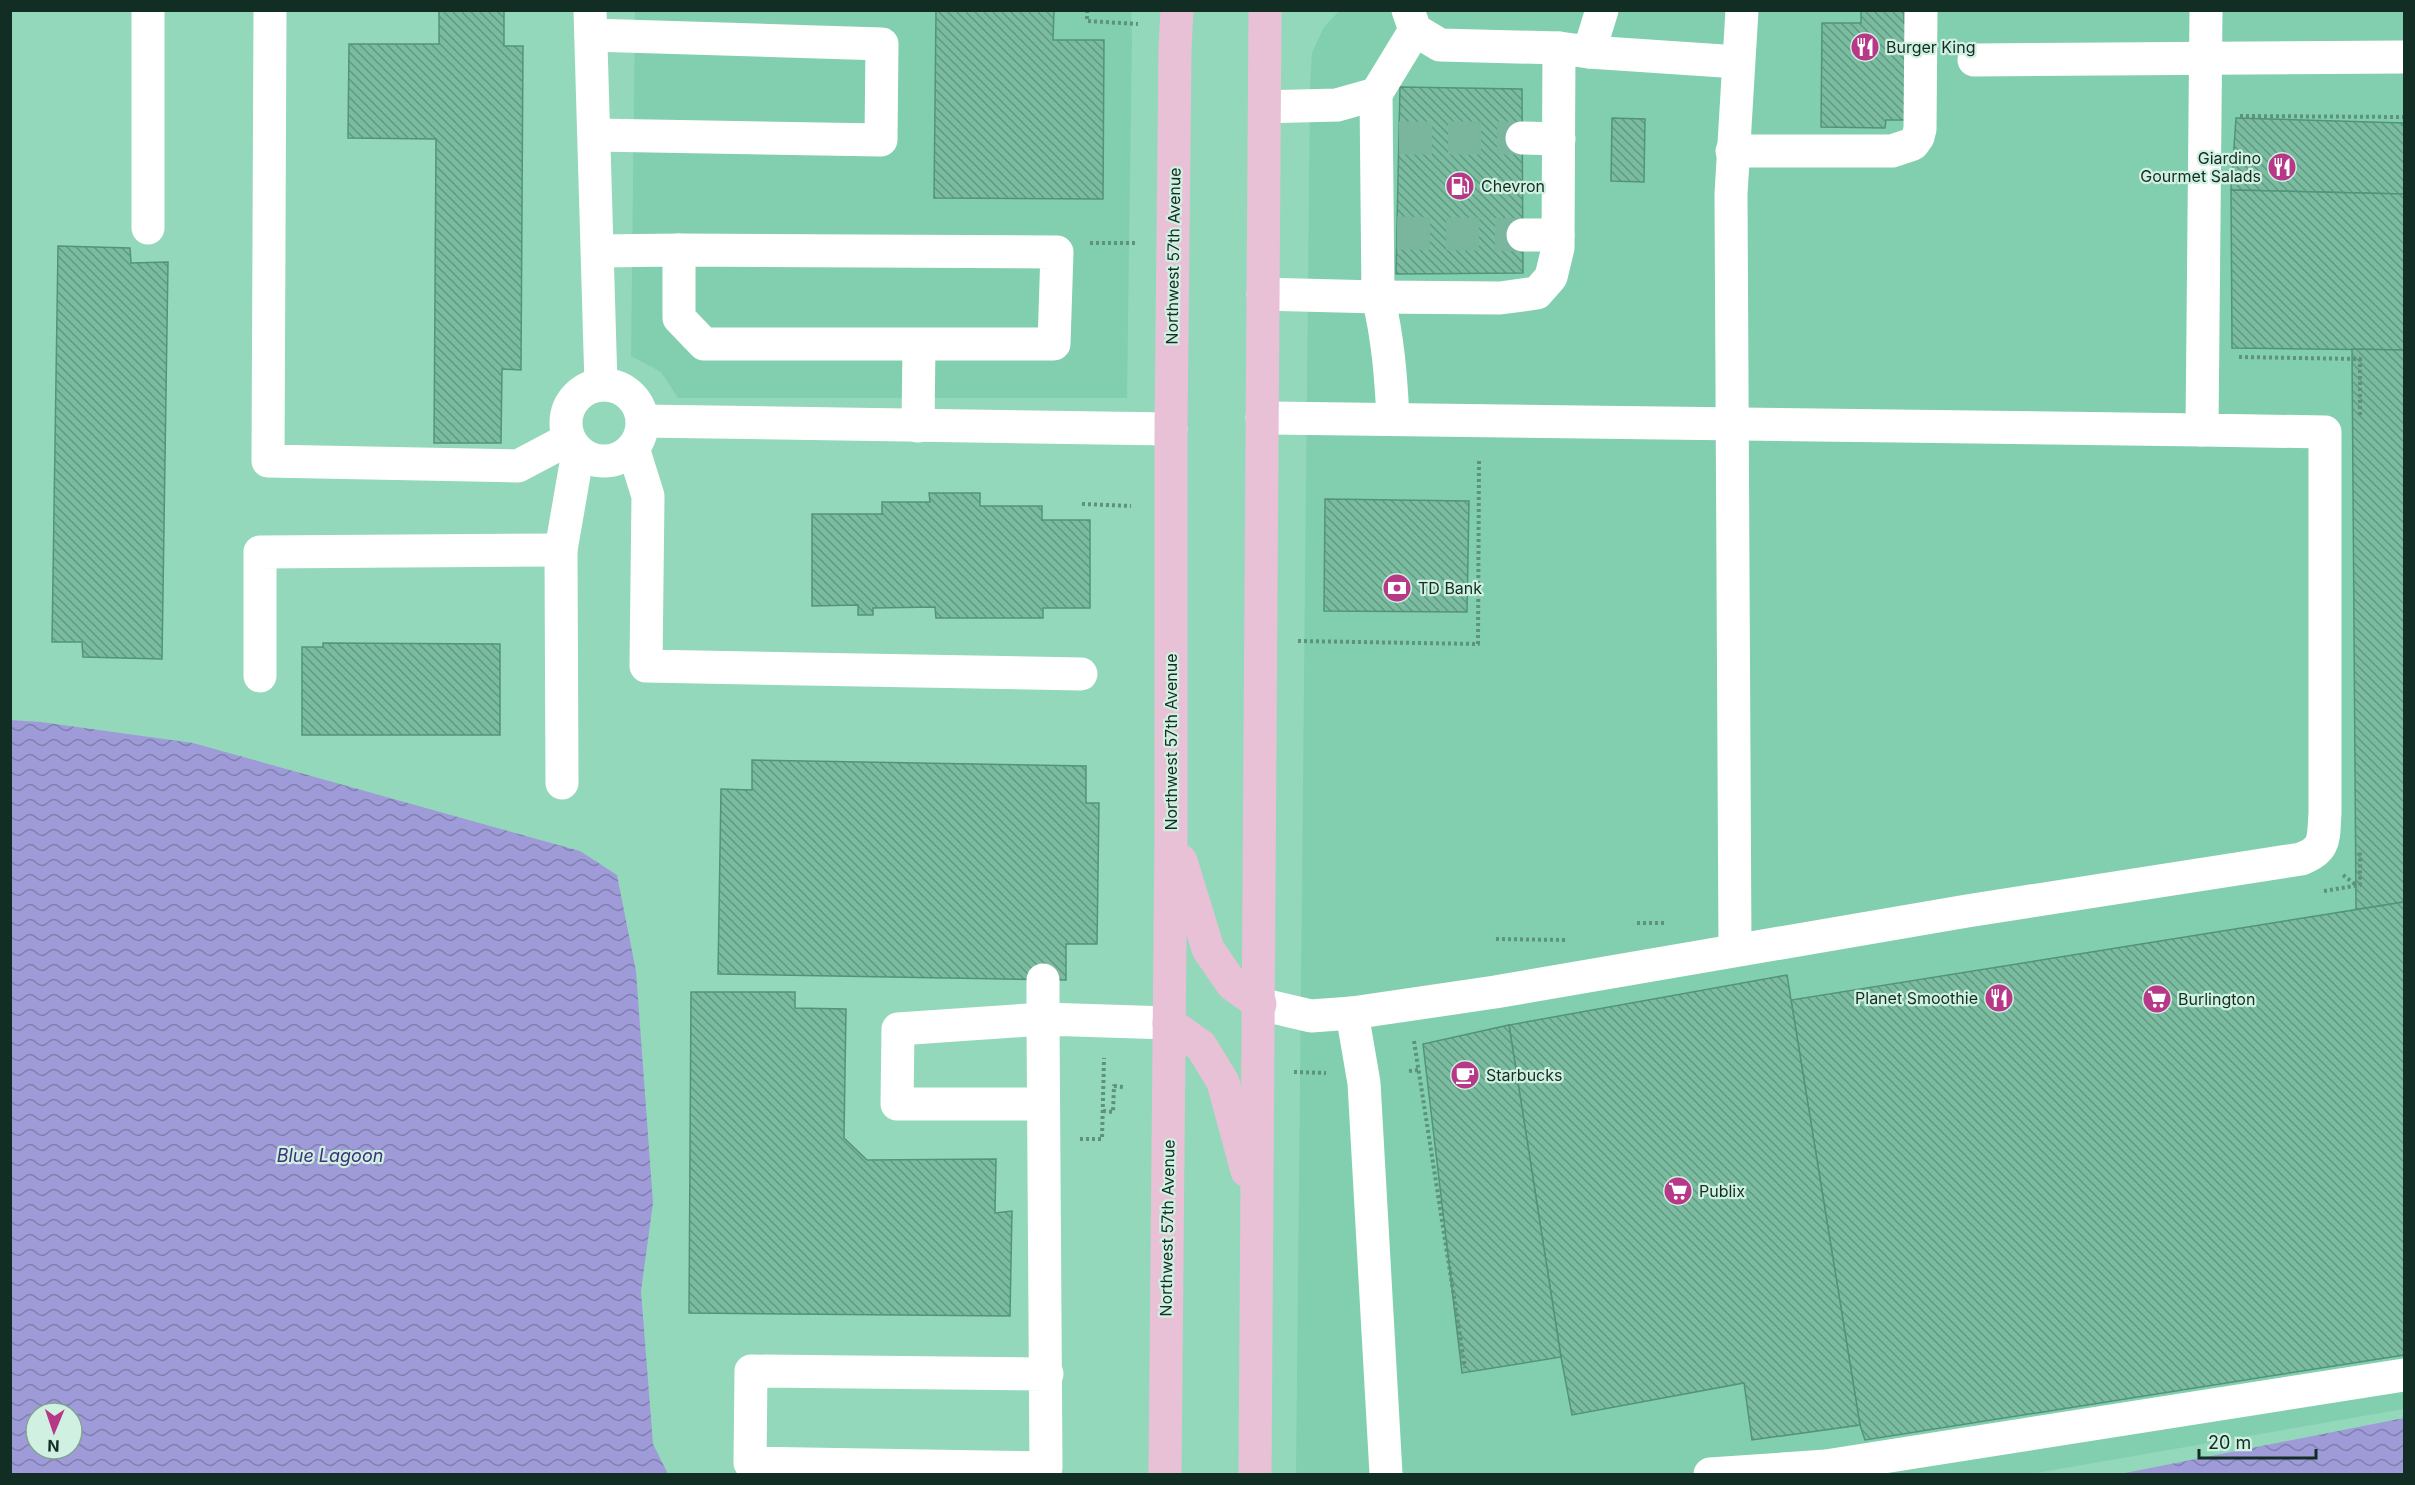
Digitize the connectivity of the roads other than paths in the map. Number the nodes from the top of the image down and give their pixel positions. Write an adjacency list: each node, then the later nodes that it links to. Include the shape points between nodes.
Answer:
1 (148, 10): 22 (lane)
2 (270, 10): 38 (lane, via 268,461 518,466)
3 (1178, 10): 35 (main road, Northwest 57th Avenue)
4 (1265, 10): 17 (main road)
5 (1602, 10): 11 (lane)
6 (1742, 10): 15 (lane)
7 (1922, 10): 21 (lane, via 1920,129 1912,144 1879,152)
8 (2206, 10): 13 (lane)
9 (1411, 20): 11 (lane, via 1440,45); 16 (lane)
10 (591, 23): 18 (lane); 18 (lane, via 882,44 882,140)
11 (1574, 50): 15 (lane); 20 (lane)
12 (2404, 57): 13 (lane)
13 (2206, 58): 14 (lane); 36 (lane)
14 (1974, 60)
15 (1738, 62): 21 (lane)
16 (1376, 94): 17 (lane, via 1337,105); 28 (lane, via 1387,138 1387,233)
17 (1265, 107): 27 (main road)
18 (595, 135): 26 (lane)
19 (1522, 138): 20 (lane)
20 (1558, 139): 24 (lane)
21 (1732, 151): 33 (lane)
22 (148, 228)
23 (1523, 235): 24 (lane)
24 (1558, 236): 28 (lane, via 1551,277 1537,293 1500,298)
25 (679, 250): 26 (lane); 29 (lane, via 679,318 704,344); 29 (lane, via 1057,252 1054,344)
26 (598, 251): 30 (lane)
27 (1263, 294): 28 (lane); 31 (main road)
28 (1378, 297): 32 (lane, via 1390,357)
29 (919, 345): 34 (lane)
30 (602, 385): 37 (lane, via 614,386 634,399); 38 (lane, via 590,387 570,403 565,428)
31 (1262, 418): 32 (lane); 46 (main road)
32 (1393, 419): 33 (lane)
33 (1730, 424): 36 (lane); 44 (lane)
34 (918, 426): 35 (lane); 37 (lane)
35 (1171, 429): 43 (main road, Northwest 57th Avenue)
36 (2202, 430): 44 (lane, via 2325,432 2325,813 2322,844 2315,854)
37 (638, 434): 38 (lane, via 612,460 588,458); 40 (lane, via 648,496 646,666)
38 (573, 446): 39 (lane)
39 (561, 550): 41 (lane, via 260,552); 42 (lane)
40 (1081, 674)
41 (260, 676)
42 (562, 783)
43 (1171, 831): 46 (main road, via 1208,950 1232,984); 49 (main road, Northwest 57th Avenue)
44 (1735, 949): 47 (lane)
45 (1043, 980): 48 (lane)
46 (1260, 1004): 47 (lane, via 1311,1016); 51 (main road)
47 (1352, 1013): 56 (lane, via 1364,1083)
48 (1043, 1019): 49 (lane); 50 (lane); 50 (lane, via 898,1029 897,1104)
49 (1169, 1023): 51 (main road, via 1201,1046 1223,1082); 54 (main road, Northwest 57th Avenue)
50 (1043, 1104): 52 (lane)
51 (1258, 1211): 55 (main road)
52 (1047, 1374): 52 (lane, via 751,1371 750,1463 1046,1468)
53 (2404, 1375): 57 (lane, via 1826,1467)
54 (1165, 1474)
55 (1255, 1474)
56 (1386, 1474)
57 (1710, 1474)

